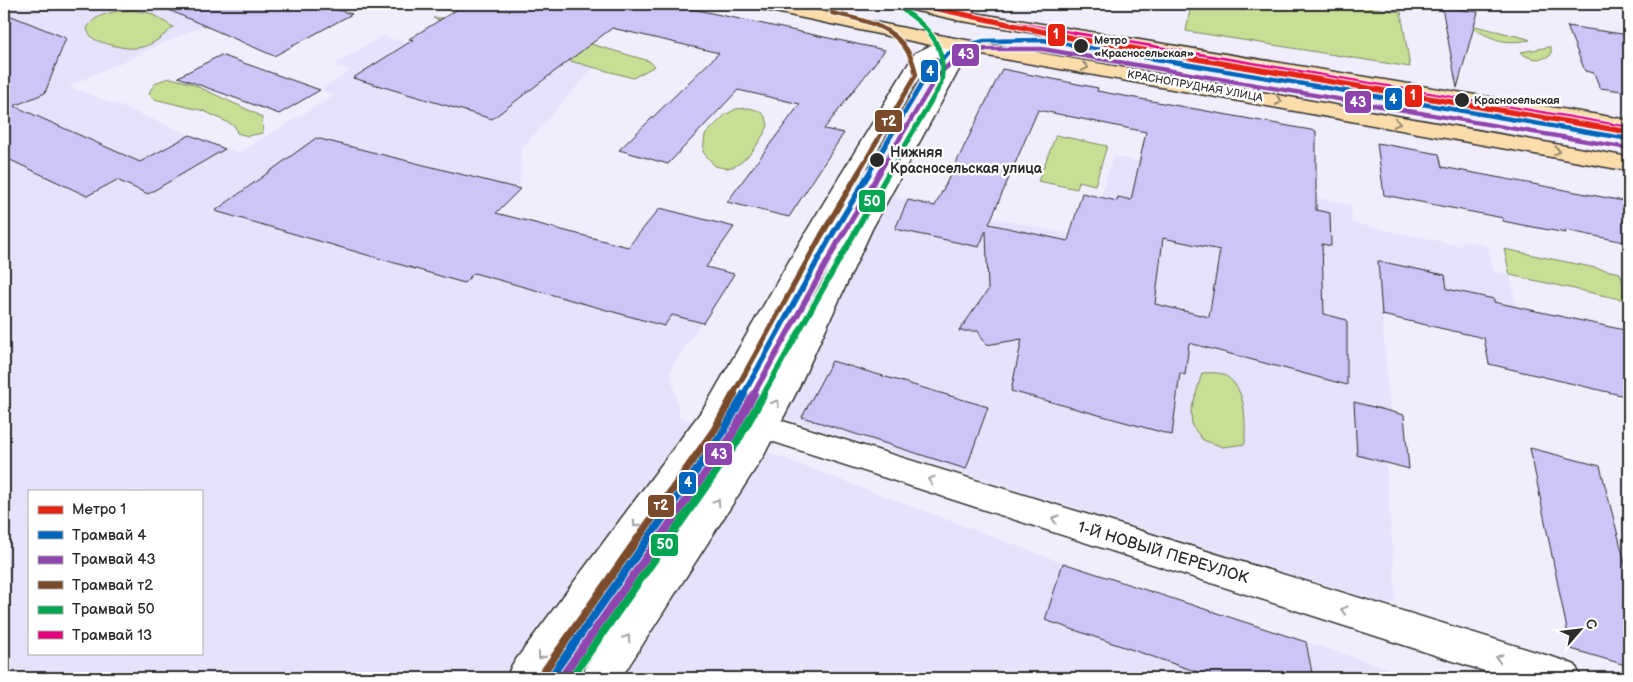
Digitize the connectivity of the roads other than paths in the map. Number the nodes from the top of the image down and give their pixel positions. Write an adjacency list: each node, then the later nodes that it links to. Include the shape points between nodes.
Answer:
1 (761, 4): 4 (main road, КРАСНОПРУДНАЯ УЛИЦА)
2 (909, 4): 3 (main road)
3 (965, 10): 4 (main road); 5 (main road)
4 (949, 44): 6 (main road, КРАСНОПРУДНАЯ УЛИЦА, one-way to 6); 7 (street, one-way to 4, via 860,229 952,64); 8 (street, one-way to 8, via 922,57 706,428)
5 (1629, 126)
6 (1629, 164)
7 (758, 437): 9 (street, one-way to 7); 10 (street, 1-Й НОВЫЙ ПЕРЕУЛОК, one-way to 7)
8 (525, 678)
9 (600, 678)
10 (1562, 678)

